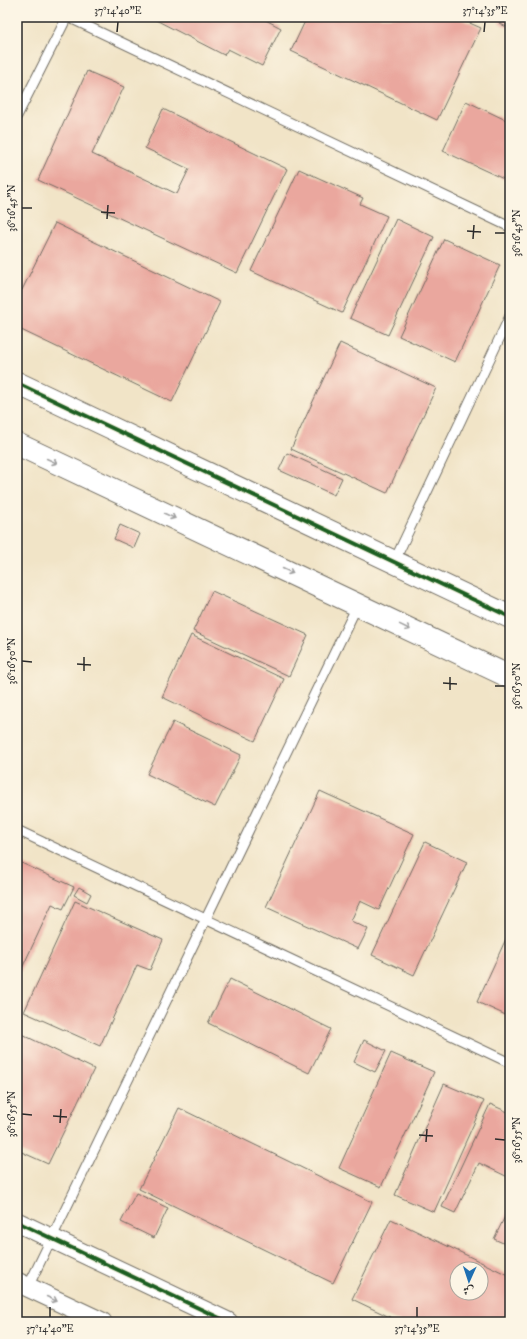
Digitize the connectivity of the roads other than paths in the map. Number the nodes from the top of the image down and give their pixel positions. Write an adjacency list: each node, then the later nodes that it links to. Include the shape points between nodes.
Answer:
1 (68, 17): 2 (lane); 3 (lane)
2 (17, 116)
3 (510, 227)
4 (510, 316): 7 (lane)
5 (17, 383): 7 (street)
6 (17, 444): 8 (street, one-way to 8)
7 (394, 562): 9 (street)
8 (358, 604): 10 (street, one-way to 10); 12 (lane)
9 (510, 617)
10 (510, 677)
11 (17, 830): 12 (lane)
12 (206, 919): 13 (lane); 15 (lane)
13 (510, 1063)
14 (17, 1222): 15 (street)
15 (52, 1238): 16 (lane); 18 (street)
16 (23, 1284): 17 (street, one-way to 17)
17 (102, 1322)
18 (228, 1322)

